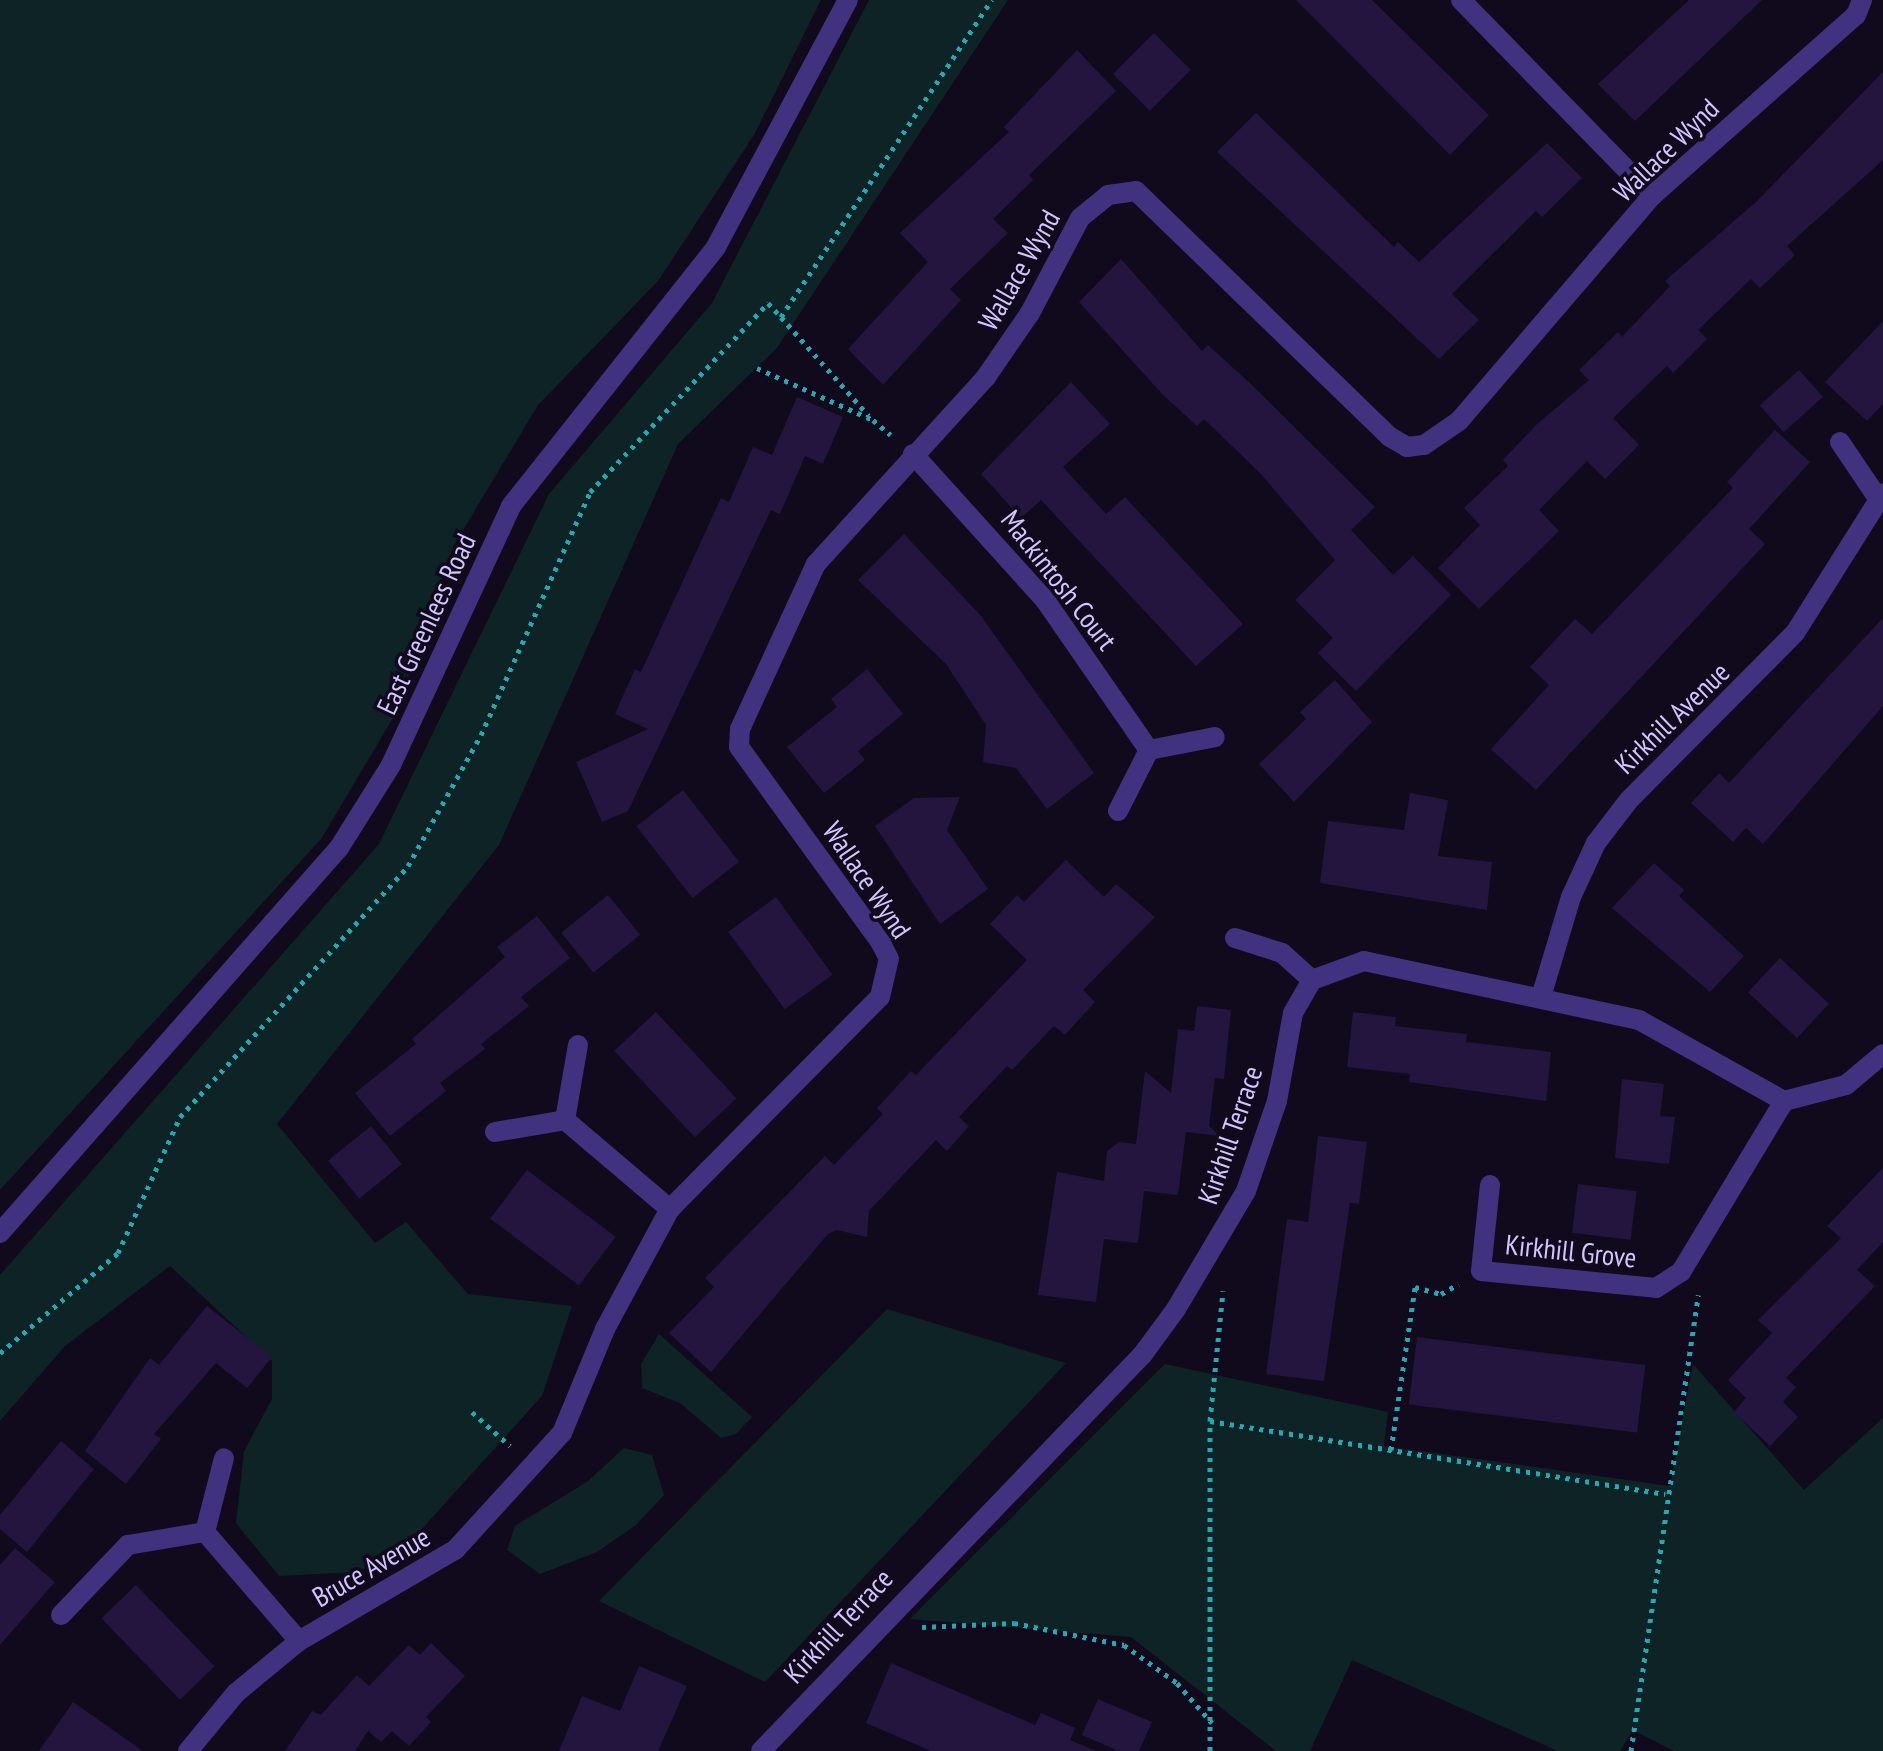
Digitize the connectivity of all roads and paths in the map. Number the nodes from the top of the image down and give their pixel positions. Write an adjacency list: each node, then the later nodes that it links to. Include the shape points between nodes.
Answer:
1 (848, 0): 25 (street, East Greenlees Road, via 716,247 511,506 391,765 339,848)
2 (992, 0): 6 (path)
3 (1461, 0): 5 (street)
4 (1862, 0): 5 (street, Wallace Wynd, via 1856,15)
5 (1652, 196): 10 (street, Wallace Wynd, via 1459,421 1424,445 1407,447 1156,206 1136,191 1108,195 1080,218 1030,313 986,377)
6 (781, 317): 8 (path); 29 (path, via 768,303 590,492 481,735 408,866 180,1117 118,1253)
7 (757, 368): 8 (path)
8 (873, 420): 10 (path)
9 (1840, 442): 11 (street, Kirkhill Avenue)
10 (913, 454): 13 (street, Mackintosh Court, via 1045,600); 24 (street, Wallace Wynd, via 816,564 740,729 739,747 881,943 887,981 852,1029)
11 (1880, 495): 17 (street, Kirkhill Avenue, via 1795,633 1629,800 1596,843 1571,897)
12 (1215, 737): 13 (street)
13 (1149, 750): 14 (street)
14 (1118, 811)
15 (1235, 938): 16 (street, via 1282,953)
16 (1312, 980): 17 (street, via 1364,961); 38 (street, Kirkhill Terrace, via 1293,1013 1277,1101 1246,1191 1176,1309 1143,1354)
17 (1541, 997): 20 (street, via 1639,1020)
18 (578, 1045): 21 (street)
19 (1883, 1054): 20 (street, via 1846,1085)
20 (1784, 1101): 27 (street)
21 (565, 1120): 22 (street); 24 (street)
22 (495, 1132)
23 (1490, 1185): 26 (street, Kirkhill Grove)
24 (670, 1209): 34 (street, Wallace Wynd, via 605,1329 562,1433)
25 (0, 1233)
26 (1481, 1271): 27 (street, Kirkhill Grove, via 1656,1288); 32 (path, via 1441,1294 1415,1287)
27 (1681, 1272): 35 (path, via 1701,1300)
28 (1223, 1286): 31 (path)
29 (0, 1353)
30 (472, 1412): 34 (path)
31 (1210, 1421): 32 (path); 40 (path)
32 (1391, 1450): 35 (path)
33 (224, 1458): 36 (street)
34 (532, 1466): 39 (street, Bruce Avenue, via 455,1550)
35 (1665, 1494): 44 (path)
36 (205, 1532): 37 (street, via 128,1545); 39 (street, Bruce Avenue)
37 (61, 1615)
38 (872, 1629): 40 (path, via 1014,1623 1124,1645 1177,1683); 42 (street, Kirkhill Terrace)
39 (299, 1641): 41 (street, Bruce Avenue, via 236,1693)
40 (1212, 1724): 43 (path)
41 (188, 1751)
42 (761, 1751)
43 (1210, 1751)
44 (1631, 1751)

